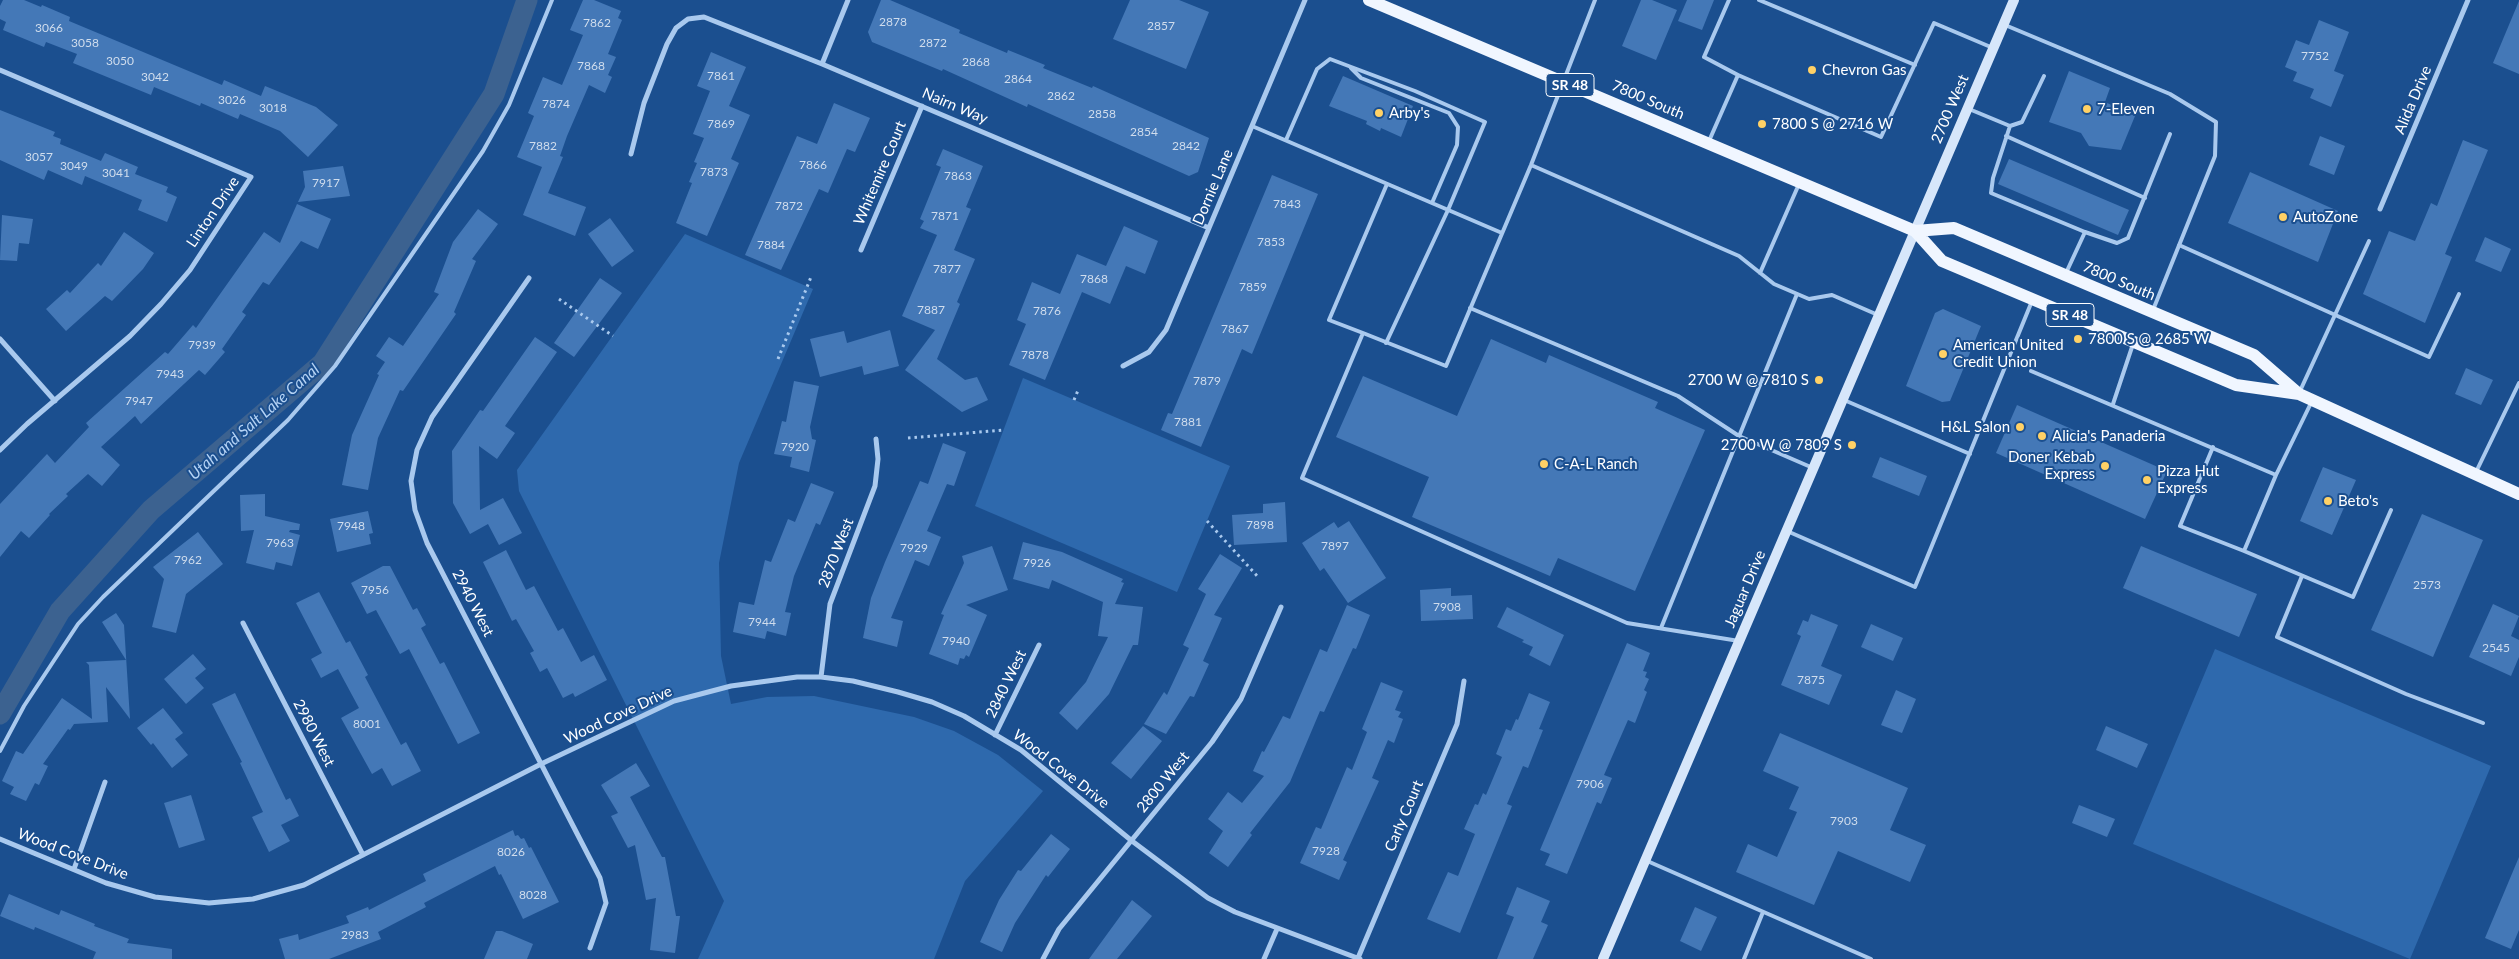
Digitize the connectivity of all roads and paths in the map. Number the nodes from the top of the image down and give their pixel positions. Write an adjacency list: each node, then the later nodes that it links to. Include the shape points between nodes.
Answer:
1 (552, 0): 96 (lane, via 510,105 483,151 335,366 288,420 78,624 24,706)
2 (848, 0): 12 (street)
3 (1305, 0): 21 (street, Dornie Lane)
4 (1369, 0): 18 (main road, 7800 South / SR 48)
5 (1594, 0): 18 (lane)
6 (1729, 0): 16 (lane, via 1704,57)
7 (1759, 0): 13 (lane)
8 (2014, 0): 10 (main road, 2700 West)
9 (2468, 0): 33 (street, Alida Drive)
10 (2004, 25): 11 (main road, 2700 West); 40 (lane, via 2170,94 2216,122 2215,156)
11 (1993, 48): 13 (lane, via 1934,24); 20 (main road, 2700 West)
12 (822, 64): 19 (street, Nairn Way); 27 (street, Nairn Way, via 704,16 688,19 676,28 667,44 644,103)
13 (1915, 65): 16 (lane, via 1881,137)
14 (1350, 67): 25 (lane, via 1330,59 1316,69); 32 (lane, via 1361,78 1449,113 1458,127 1458,145); 34 (lane, via 1485,122)
15 (0, 70): 68 (street, Linton Drive, via 251,177 190,270 161,304 130,336)
16 (1738, 74): 26 (lane)
17 (2044, 76): 22 (lane, via 2022,122)
18 (1562, 82): 26 (main road, 7800 South / SR 48); 28 (lane)
19 (922, 106): 35 (street, Nairn Way); 41 (street, Whitemire Court)
20 (1967, 108): 22 (lane); 36 (main road, 2700 West)
21 (1252, 126): 25 (lane); 35 (street, Dornie Lane)
22 (2010, 126): 24 (lane)
23 (2170, 134): 31 (lane)
24 (2006, 136): 31 (lane); 37 (lane, via 1991,193)
25 (1286, 140): 30 (lane)
26 (1708, 143): 29 (main road, 7800 South / SR 48)
27 (631, 154)
28 (1531, 165): 38 (lane); 42 (lane, via 1739,256)
29 (1800, 182): 36 (main road, 7800 South / SR 48); 42 (lane)
30 (1387, 184): 32 (lane); 54 (lane, via 1329,320)
31 (2145, 198): 37 (lane, via 2128,238 2117,243)
32 (1432, 203): 34 (lane)
33 (2380, 209)
34 (1448, 210): 38 (lane); 57 (lane)
35 (1209, 228): 60 (street, Dornie Lane, via 1166,330 1149,352)
36 (1915, 231): 43 (main road, 7800 South / SR 48, via 1954,228); 49 (main road, 7800 South / SR 48, via 1942,261); 52 (main road, Jaguar Drive)
37 (2085, 232): 43 (lane)
38 (1502, 233): 50 (lane)
39 (2369, 241): 53 (lane)
40 (2178, 245): 51 (lane); 53 (lane)
41 (861, 250)
42 (1760, 273): 46 (lane, via 1774,284)
43 (2065, 275): 51 (main road, 7800 South / SR 48)
44 (811, 277): 59 (path)
45 (529, 278): 97 (street, 2940 West, via 432,417 417,450 411,481 415,510 428,543)
46 (1797, 294): 52 (lane, via 1808,299 1832,295); 71 (lane)
47 (2459, 294): 53 (lane, via 2429,358)
48 (559, 299): 55 (path)
49 (2033, 299): 58 (main road, 7800 South / SR 48); 76 (lane)
50 (1470, 308): 57 (lane, via 1446,366); 71 (lane, via 1678,396)
51 (2152, 312): 64 (main road, 7800 South / SR 48, via 2254,355)
52 (1878, 315): 66 (main road, Jaguar Drive)
53 (2336, 316): 64 (lane)
54 (1363, 334): 57 (lane); 89 (lane, via 1302,478 1627,623)
55 (613, 336)
56 (0, 339): 68 (street)
57 (1386, 342)
58 (2133, 342): 64 (main road, 7800 South / SR 48, via 2236,385); 69 (lane)
59 (778, 359)
60 (1123, 366)
61 (2031, 370): 69 (lane)
62 (2519, 384): 79 (lane)
63 (1079, 388): 65 (path)
64 (2299, 394): 67 (main road, 7800 South / SR 48)
65 (1074, 400)
66 (1842, 400): 76 (lane); 77 (main road, Jaguar Drive)
67 (2313, 400): 78 (lane); 79 (main road, 7800 South / SR 48)
68 (54, 401): 75 (street, Linton Drive)
69 (2113, 404): 74 (lane)
70 (1004, 430): 72 (path)
71 (1739, 436): 77 (lane); 89 (lane)
72 (908, 438)
73 (876, 439): 92 (street, 2870 West, via 875,486 830,604)
74 (2213, 447): 78 (lane); 84 (lane, via 2180,526)
75 (0, 450)
76 (1970, 454): 83 (lane, via 1915,587)
77 (1813, 468): 83 (main road, Jaguar Drive)
78 (2276, 474): 84 (lane)
79 (2475, 474): 80 (main road, 7800 South / SR 48)
80 (2519, 494)
81 (2391, 510): 85 (lane, via 2353,597)
82 (1207, 521): 86 (path)
83 (1785, 530): 90 (main road, Jaguar Drive)
84 (2244, 551): 85 (lane)
85 (2302, 576): 94 (lane, via 2277,637 2406,694)
86 (1259, 578)
87 (1281, 607): 100 (street, 2800 West, via 1241,700 1212,742)
88 (243, 623): 101 (street, 2980 West)
89 (1660, 628): 90 (lane)
90 (1739, 641): 102 (main road, Jaguar Drive)
91 (1039, 645): 95 (street, 2840 West)
92 (821, 677): 95 (street, Wood Cove Drive, via 852,681 932,702); 97 (street, Wood Cove Drive, via 731,686 674,701)
93 (1464, 681): 109 (street, Carly Court, via 1457,724)
94 (2483, 723)
95 (995, 735): 100 (street, Wood Cove Drive, via 1021,750)
96 (0, 751)
97 (541, 764): 101 (street, Wood Cove Drive); 106 (street, 2940 West, via 600,878 606,903)
98 (105, 782): 103 (street)
99 (0, 838): 103 (street, Wood Cove Drive)
100 (1132, 841): 105 (street, Wood Cove Drive, via 1208,898); 107 (street, 2800 West, via 1059,929)
101 (363, 855): 103 (street, Wood Cove Drive, via 304,884 253,899 209,903 155,897 106,883)
102 (1646, 860): 104 (lane); 110 (main road, Jaguar Drive)
103 (74, 869)
104 (1763, 912): 111 (lane); 112 (lane)
105 (1277, 929): 108 (street); 109 (street, Wood Cove Drive)
106 (590, 948)
107 (1044, 959)
108 (1264, 959)
109 (1359, 959)
110 (1603, 959)
111 (1744, 959)
112 (1871, 959)

